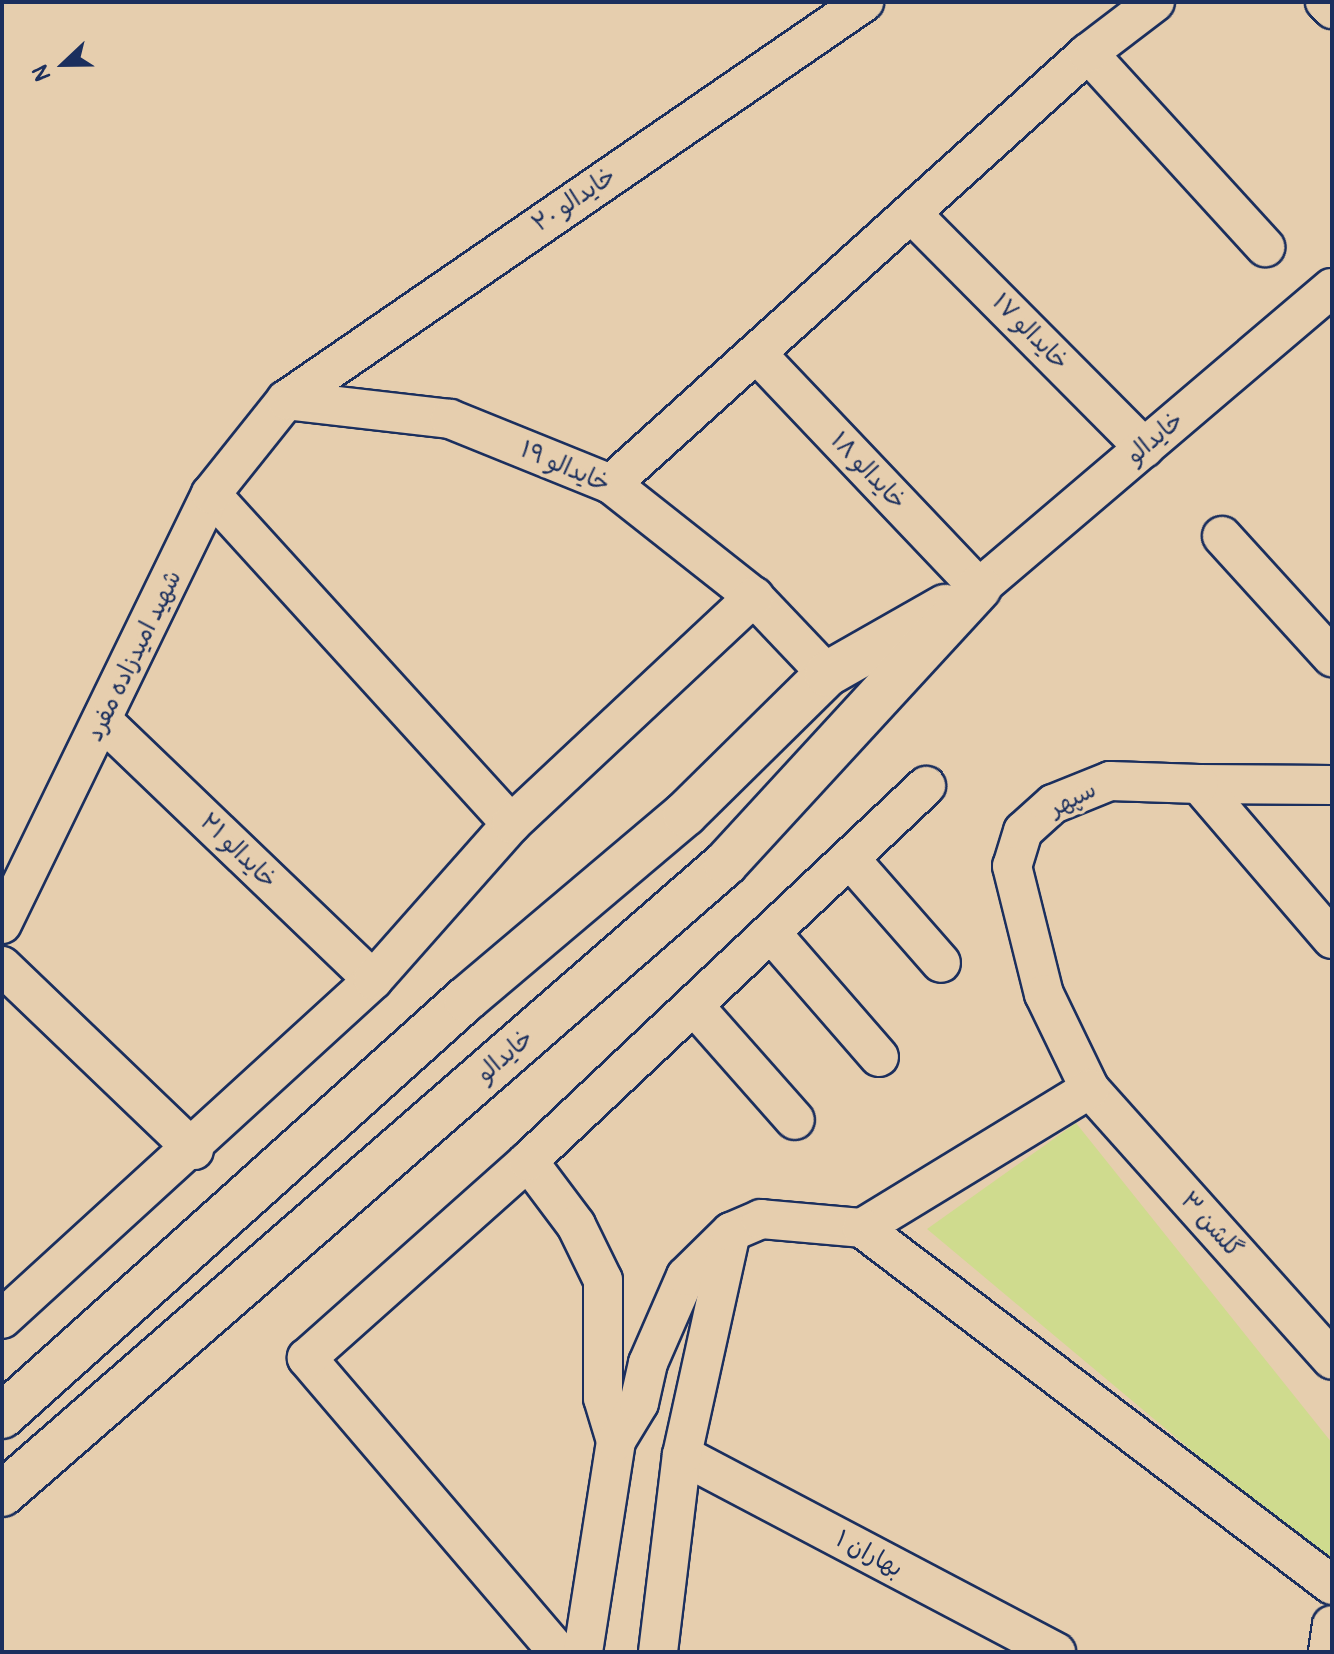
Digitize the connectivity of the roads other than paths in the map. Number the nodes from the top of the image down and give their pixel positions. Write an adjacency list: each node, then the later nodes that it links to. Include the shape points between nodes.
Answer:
1 (864, 2): 10 (street, خایدالو ۲۰)
2 (1155, 2): 5 (street)
3 (1325, 2): 4 (street)
4 (1332, 9)
5 (1088, 53): 6 (street); 7 (street)
6 (914, 216): 9 (street); 11 (street, خایدالو ۱۷)
7 (1265, 247)
8 (1332, 288): 11 (street, خایدالو)
9 (757, 354): 12 (street); 15 (street, خایدالو ۱۸)
10 (286, 400): 12 (street, خایدالو ۱۹, via 450,419); 13 (street, شهید امیدزاده مفرد)
11 (1144, 448): 15 (street, خایدالو)
12 (611, 484): 16 (street, خایدالو ۱۹)
13 (211, 494): 19 (street, شهید امیدزاده مفرد); 23 (street)
14 (1222, 536): 17 (street)
15 (979, 588): 18 (street, خایدالو); 44 (street, خایدالو, via 726,863)
16 (754, 597): 18 (street, خایدالو ۱۹); 23 (street)
17 (1332, 657)
18 (827, 674): 41 (street, خایدالو, via 685,814 466,999)
19 (103, 721): 25 (street, شهید امیدزاده مفرد); 30 (street, خایدالو ۲۱)
20 (1199, 784): 21 (street, سپهر); 27 (street); 33 (street, سپهر, via 1110,781 1053,804 1023,831 1012,866 1021,915 1044,994)
21 (1332, 785)
22 (926, 786): 24 (street)
23 (511, 824): 30 (street)
24 (850, 859): 26 (street); 28 (street)
25 (2, 924)
26 (772, 934): 31 (street); 32 (street)
27 (1332, 939)
28 (941, 963)
29 (2, 966): 35 (street)
30 (373, 980): 35 (street)
31 (694, 1006): 34 (street); 36 (street)
32 (879, 1057)
33 (1090, 1089): 37 (street); 40 (street, گلشن ۳)
34 (795, 1120)
35 (194, 1150): 39 (street)
36 (528, 1161): 42 (street, via 576,1225 603,1280 603,1398); 47 (street, via 307,1358)
37 (862, 1228): 38 (street, via 761,1219); 45 (street)
38 (731, 1232): 42 (street, via 686,1276 648,1363 639,1403); 43 (street)
39 (2, 1319)
40 (1332, 1360)
41 (2, 1416)
42 (616, 1441): 48 (street)
43 (682, 1455): 49 (street); 50 (street, بهاران ۱)
44 (2, 1494)
45 (1332, 1585)
46 (1332, 1625): 51 (street)
47 (558, 1652)
48 (583, 1652)
49 (658, 1652)
50 (1056, 1652)
51 (1328, 1652)

